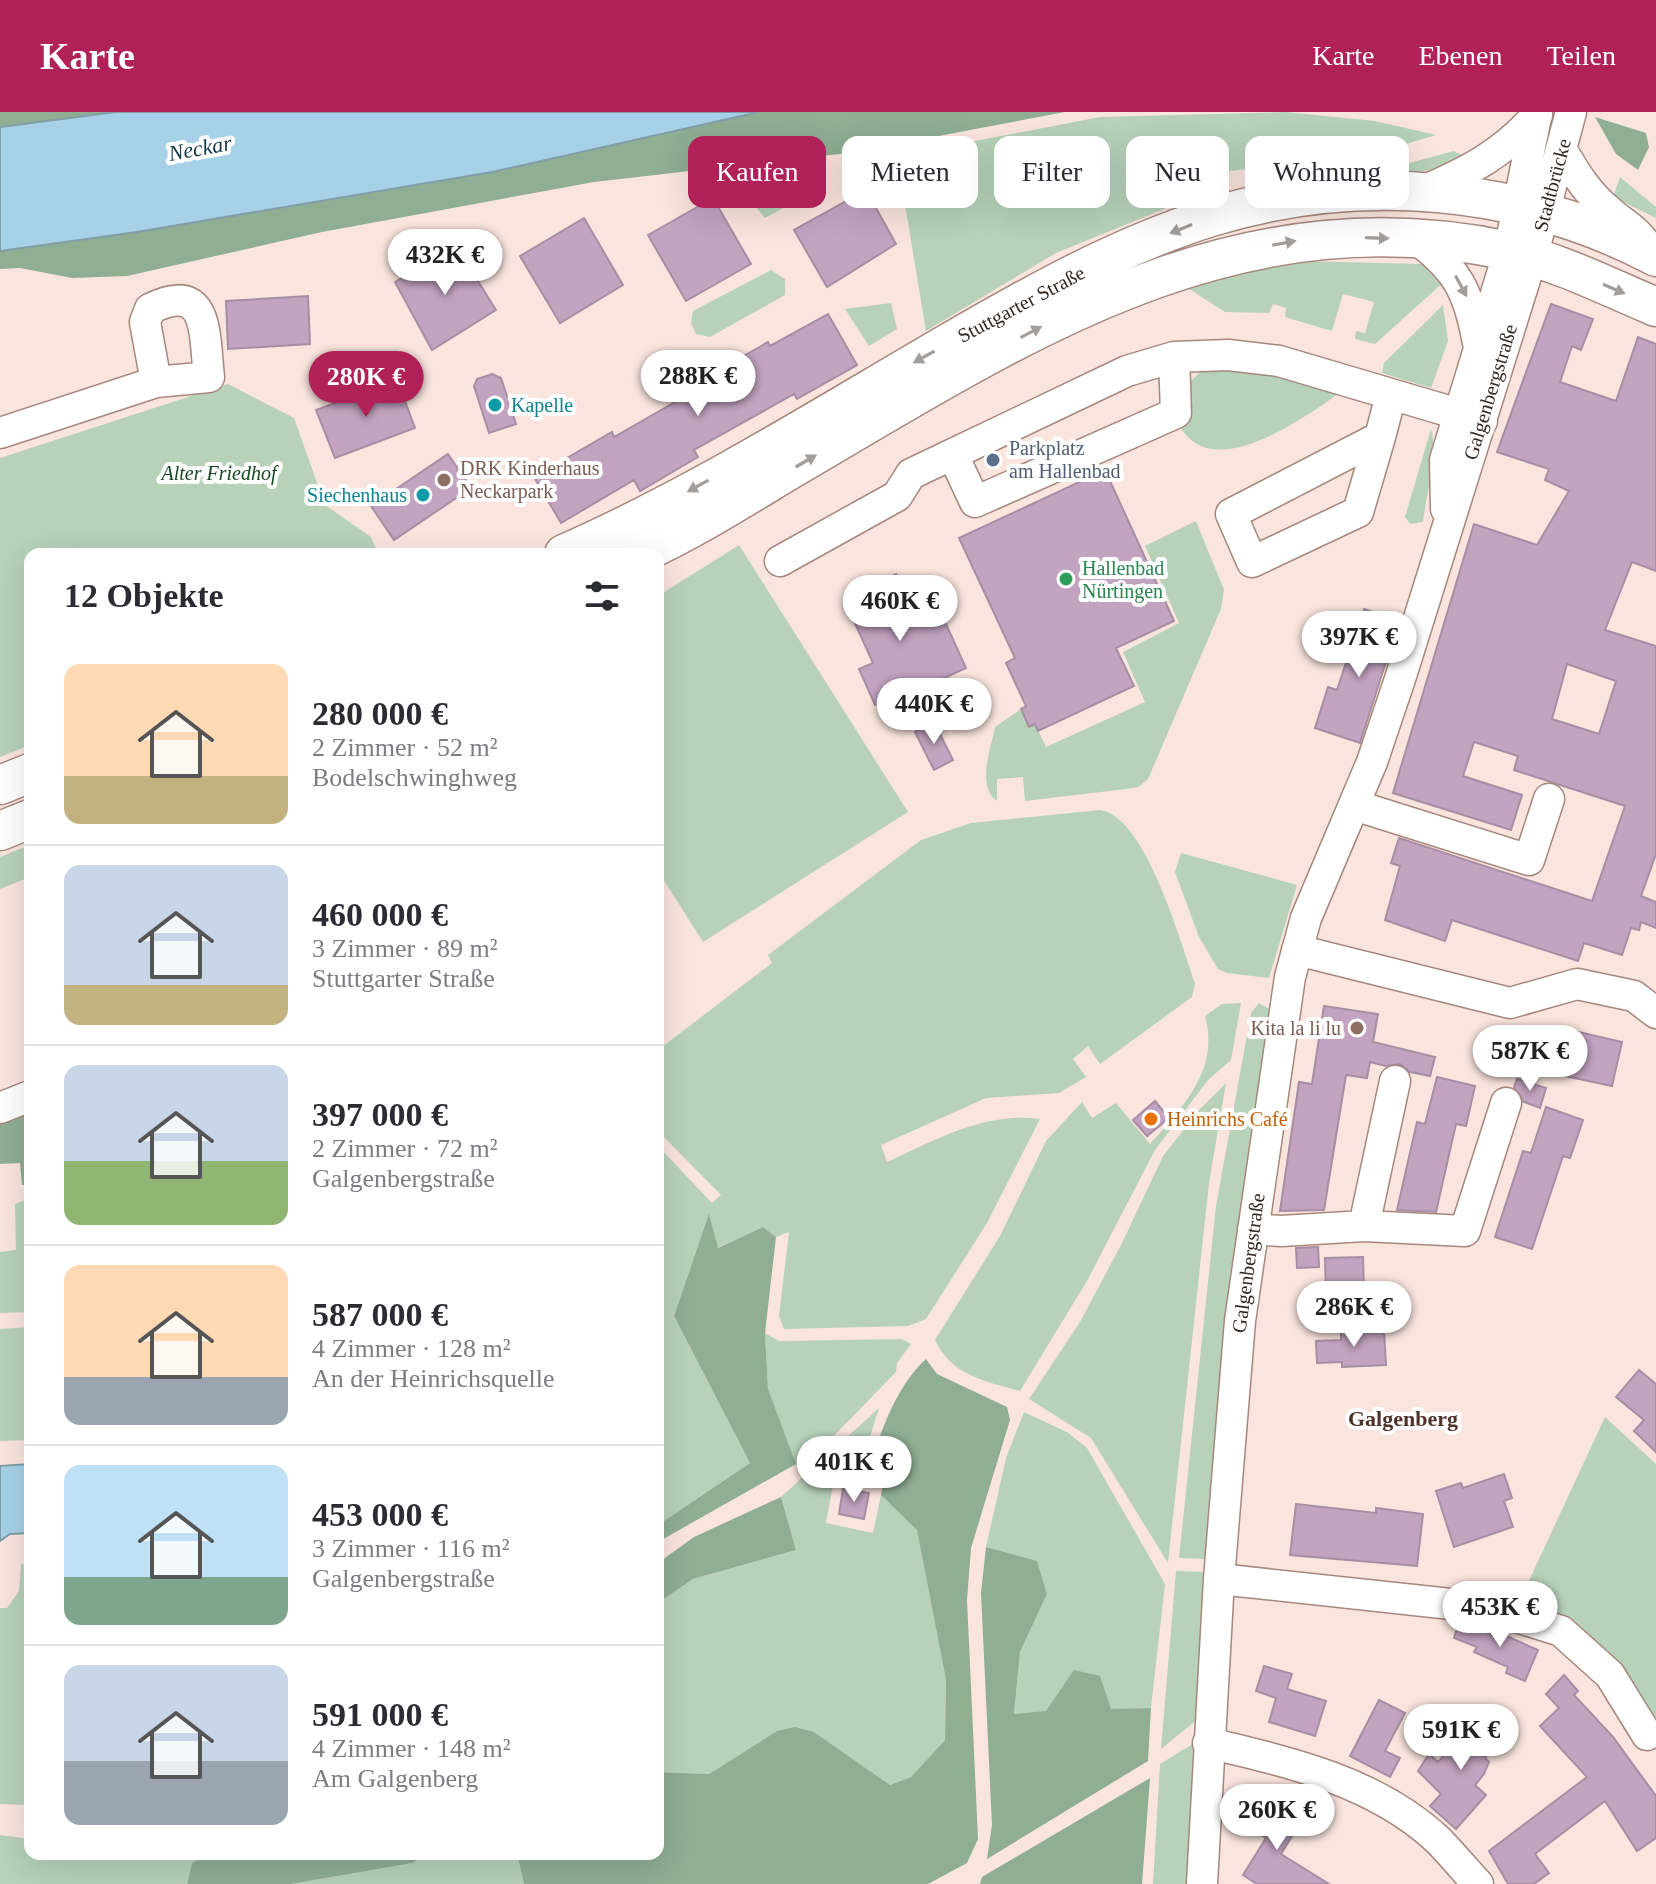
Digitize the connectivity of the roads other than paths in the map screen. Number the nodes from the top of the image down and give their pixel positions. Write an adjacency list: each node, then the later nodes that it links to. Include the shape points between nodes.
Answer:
1 (1537, 113): 4 (street, via 1485,162); 5 (street, Stadtbrücke)
2 (1570, 116): 3 (street, Stadtbrücke)
3 (1562, 150): 5 (street, Stadtbrücke); 8 (street, via 1578,179 1610,213 1638,231)
4 (1423, 191): 5 (main road, Stuttgarter Straße); 18 (main road, Stuttgarter Straße, one-way to 18, via 1326,194 1271,202 1209,217 1100,262)
5 (1532, 208): 7 (street, Stadtbrücke); 8 (main road, Stuttgarter Straße, via 1590,225)
6 (1416, 239): 7 (main road, Stuttgarter Straße); 10 (street, Galgenbergstraße, one-way to 10, via 1441,256 1458,278 1472,307); 19 (main road, Stuttgarter Straße, one-way to 6, via 993,352 1150,280 1208,260 1295,241 1337,236)
7 (1521, 254): 9 (main road, Stuttgarter Straße, one-way to 9); 10 (street, Galgenbergstraße); 14 (street, Galgenbergstraße)
8 (1654, 256)
9 (1656, 307)
10 (1480, 348): 14 (street, Galgenbergstraße)
11 (1174, 357): 13 (street, via 1228,355 1279,361); 17 (street, via 1127,371); 17 (street, via 1176,413 1111,443 975,502)
12 (156, 382): 15 (street)
13 (1391, 395): 14 (street); 16 (street)
14 (1470, 418): 24 (street, Galgenbergstraße, via 1445,460 1448,527)
15 (0, 433)
16 (1380, 437): 16 (street, via 1358,512 1252,562 1231,514)
17 (953, 455): 20 (street, via 911,474 897,496)
18 (576, 548)
19 (650, 548)
20 (780, 561)
21 (24, 775): 22 (main road)
22 (0, 785)
23 (1549, 799): 24 (street, via 1529,860)
24 (1354, 805): 27 (street, Galgenbergstraße)
25 (24, 821): 26 (main road)
26 (0, 831)
27 (1297, 950): 28 (street, via 1510,1003 1577,984 1634,996); 34 (street, Galgenbergstraße)
28 (1656, 1013)
29 (1395, 1081): 33 (street)
30 (24, 1098): 32 (street)
31 (1506, 1103): 33 (street, via 1465,1231)
32 (0, 1108)
33 (1364, 1226): 34 (street)
34 (1253, 1229): 35 (street, Galgenbergstraße, via 1240,1321)
35 (1219, 1579): 36 (street, via 1488,1608 1561,1631 1610,1675); 37 (street, Galgenbergstraße)
36 (1647, 1735)
37 (1208, 1743): 38 (street, Galgenbergstraße); 39 (street, via 1351,1784 1436,1838)
38 (1202, 1884)
39 (1478, 1884)

